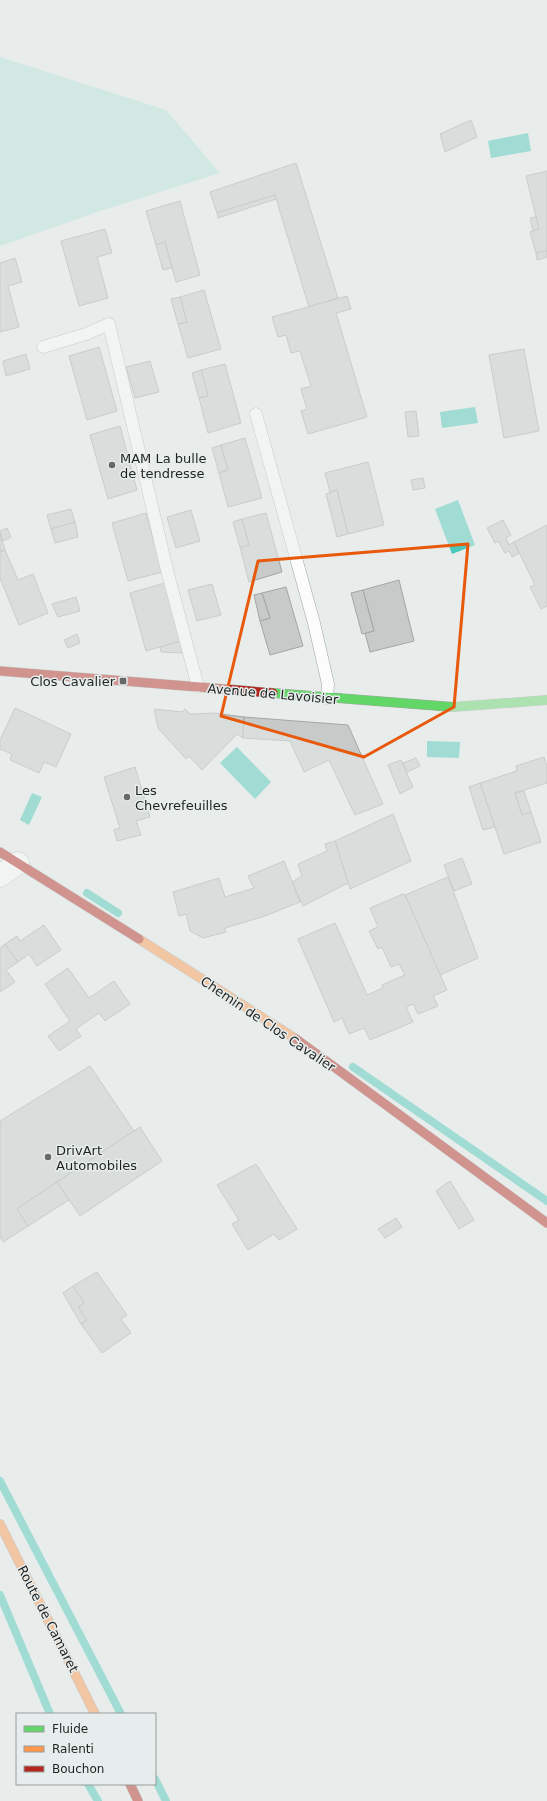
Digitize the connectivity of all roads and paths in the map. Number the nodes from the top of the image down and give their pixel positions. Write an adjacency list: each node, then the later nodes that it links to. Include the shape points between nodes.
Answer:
1 (43, 347): 4 (lane, via 109,324 167,570)
2 (256, 414): 5 (lane, via 314,622 328,684)
3 (0, 671): 4 (street, Avenue de Lavoisier)
4 (198, 687): 5 (street, Avenue de Lavoisier)
5 (327, 698): 6 (street, Avenue de Lavoisier, via 453,707)
6 (547, 700)
7 (0, 852): 8 (street, Chemin de Clos Cavalier)
8 (18, 863): 9 (street); 10 (street, Chemin de Clos Cavalier, via 291,1035)
9 (0, 876)
10 (547, 1224)
11 (0, 1524): 12 (street, Route de Camaret)
12 (94, 1713)
13 (130, 1785): 14 (street)
14 (138, 1801)

